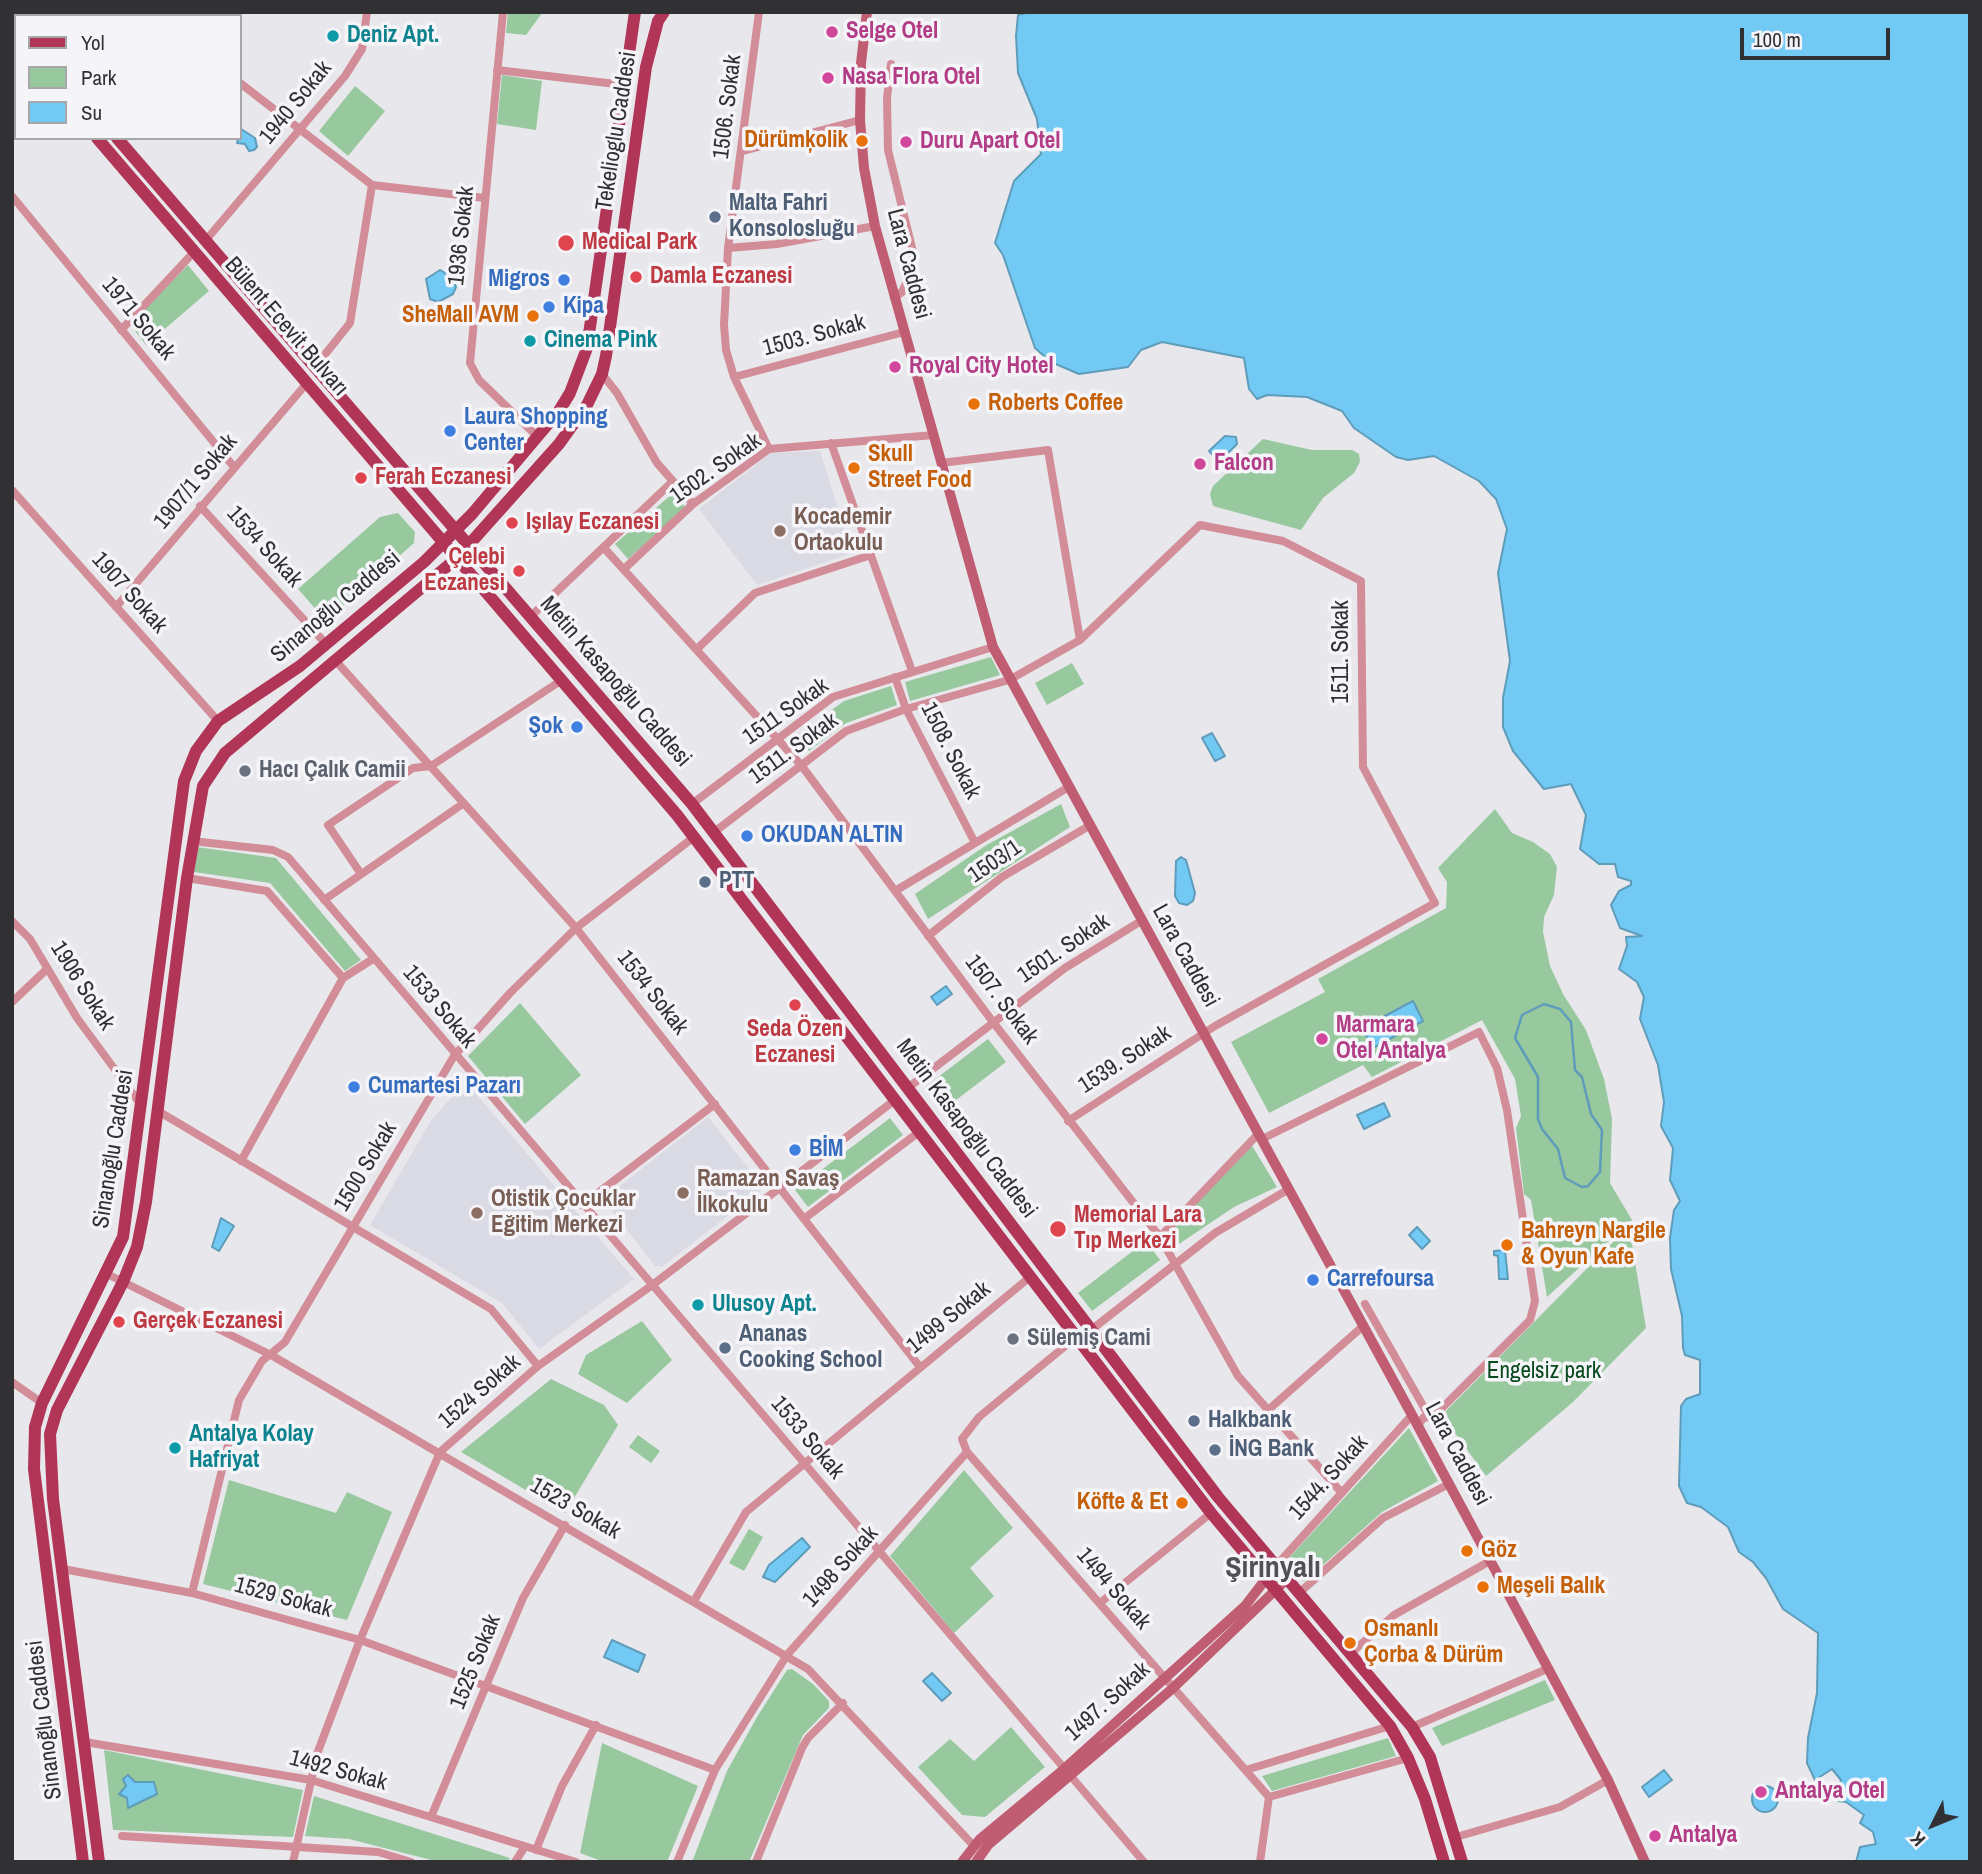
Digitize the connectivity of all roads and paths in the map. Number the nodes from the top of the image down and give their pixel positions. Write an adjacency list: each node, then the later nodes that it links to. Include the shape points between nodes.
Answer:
1 (367, 12): 13 (street, 1940 Sokak, via 362,49)
2 (503, 12): 9 (street, 1936 Sokak)
3 (635, 12): 11 (main road, Tekelioglu Caddesi)
4 (642, 12): 5 (main road)
5 (662, 12): 28 (main road, Tekelioglu Caddesi, via 646,68)
6 (759, 12): 16 (street, 1506. Sokak)
7 (867, 12): 12 (street, Lara Caddesi)
8 (891, 64): 24 (street, via 888,150 913,252 910,275)
9 (497, 69): 11 (street); 19 (street, 1936 Sokak)
10 (242, 85): 13 (street)
11 (624, 85): 32 (main road, Tekelioglu Caddesi, via 587,348 570,393)
12 (860, 120): 16 (street); 20 (street, Lara Caddesi)
13 (301, 131): 17 (street); 21 (street, 1940 Sokak)
14 (99, 140): 23 (main road, Bülent Ecevit Bulvarı)
15 (119, 140): 21 (main road, Bülent Ecevit Bulvarı)
16 (743, 151): 22 (street, 1506. Sokak)
17 (372, 185): 19 (street); 27 (street, via 350,323)
18 (12, 197): 25 (street, 1971 Sokak)
19 (485, 198): 32 (street, 1936 Sokak, via 470,363 479,380)
20 (875, 226): 22 (street); 24 (street, Lara Caddesi)
21 (206, 240): 27 (main road, Bülent Ecevit Bulvarı)
22 (728, 248): 29 (street, 1506. Sokak, via 724,325)
23 (194, 252): 25 (street); 30 (main road, Bülent Ecevit Bulvarı)
24 (894, 298): 26 (street, Lara Caddesi)
25 (121, 330): 36 (street, 1971 Sokak)
26 (904, 332): 29 (street, 1503. Sokak); 31 (street, Lara Caddesi)
27 (315, 368): 41 (main road, Bülent Ecevit Bulvarı)
28 (602, 374): 37 (street); 43 (main road, Tekelioglu Caddesi, via 574,426)
29 (734, 377): 34 (street, 1506. Sokak)
30 (307, 383): 36 (street, 1907/1 Sokak); 42 (main road, Bülent Ecevit Bulvarı)
31 (934, 435): 33 (street, 1502. Sokak); 35 (street, Lara Caddesi)
32 (538, 437): 41 (main road, Tekelioglu Caddesi)
33 (831, 443): 34 (street, 1502. Sokak); 45 (street)
34 (769, 449): 39 (street, 1502. Sokak)
35 (941, 463): 50 (street, via 1048,450); 52 (street, Lara Caddesi)
36 (234, 467): 40 (street, 1907/1 Sokak)
37 (671, 483): 39 (street); 44 (street)
38 (12, 490): 48 (street, 1907 Sokak)
39 (693, 504): 47 (street, 1502. Sokak)
40 (200, 506): 48 (street, 1907/1 Sokak); 51 (street, 1534 Sokak)
41 (455, 531): 42 (main road, Si̇nanoğlu Caddesi); 43 (main road, Bülent Ecevit Bulvarı)
42 (444, 543): 46 (main road, Bülent Ecevit Bulvarı); 51 (main road, Si̇nanoğlu Caddesi)
43 (469, 546): 46 (main road, Si̇nanoğlu Caddesi); 49 (main road, Metin Kasapoğlu Caddesi)
44 (605, 549): 47 (street, 1507. Sokak); 49 (street)
45 (871, 555): 53 (street, via 755,593); 55 (street)
46 (457, 558): 54 (main road, Si̇nanoğlu Caddesi); 57 (main road, Metin Kasapoğlu Caddesi)
47 (624, 569): 53 (street, 1507. Sokak)
48 (116, 607): 60 (street, 1907 Sokak)
49 (530, 617): 66 (main road, Metin Kasapoğlu Caddesi)
50 (1080, 640): 58 (street, 1511. Sokak); 85 (street, 1511. Sokak, via 1200,525 1283,541 1361,581 1363,767 1435,903)
51 (327, 645): 60 (main road, Si̇nanoğlu Caddesi)
52 (993, 647): 55 (street, 1511 Sokak); 58 (street, Lara Caddesi)
53 (696, 649): 61 (street, 1507. Sokak)
54 (334, 659): 63 (street, 1534 Sokak); 70 (main road, Si̇nanoğlu Caddesi, via 212,768 202,786)
55 (912, 671): 56 (street, 1511 Sokak)
56 (895, 677): 59 (street, 1508. Sokak); 61 (street, 1511 Sokak, via 833,697)
57 (562, 680): 63 (street); 69 (main road, Metin Kasapoğlu Caddesi)
58 (1009, 680): 59 (street, 1511. Sokak); 64 (street, Lara Caddesi)
59 (906, 709): 62 (street, 1511. Sokak, via 846,731); 71 (street, 1508. Sokak)
60 (218, 721): 90 (main road, Si̇nanoğlu Caddesi, via 196,751 179,797)
61 (779, 738): 62 (street, 1507. Sokak); 66 (street, 1511 Sokak)
62 (801, 765): 68 (street, 1511. Sokak); 74 (street, 1507. Sokak)
63 (431, 766): 65 (street, 1534 Sokak); 72 (street, via 413,768 328,825)
64 (1067, 788): 67 (street, Lara Caddesi); 71 (street)
65 (464, 803): 72 (street); 78 (street, 1534 Sokak)
66 (692, 804): 68 (main road, Metin Kasapoğlu Caddesi)
67 (1089, 826): 77 (street, Lara Caddesi); 79 (street, 1503/1, via 1002,877)
68 (713, 832): 87 (main road, Metin Kasapoğlu Caddesi)
69 (694, 837): 78 (street, 1500 Sokak); 88 (main road, Metin Kasapoğlu Caddesi)
70 (192, 841): 73 (main road, Si̇nanoğlu Caddesi); 75 (street, 1533 Sokak, via 281,852)
71 (974, 841): 74 (street)
72 (361, 874): 75 (street)
73 (187, 878): 82 (street, via 267,891); 91 (main road, Si̇nanoğlu Caddesi)
74 (895, 891): 79 (street, 1507. Sokak)
75 (324, 900): 80 (street, 1533 Sokak)
76 (12, 921): 81 (street, 1906 Sokak, via 30,939)
77 (1141, 921): 84 (street, 1501. Sokak, via 1065,968); 85 (street, Lara Caddesi)
78 (576, 928): 86 (street, 1500 Sokak); 89 (street, 1534 Sokak)
79 (928, 936): 84 (street, 1507. Sokak)
80 (373, 959): 82 (street); 86 (street, 1533 Sokak)
81 (47, 969): 83 (street); 90 (street, 1906 Sokak)
82 (343, 978): 95 (street)
83 (12, 1002)
84 (993, 1022): 87 (street, 1501. Sokak); 92 (street, 1507. Sokak)
85 (1203, 1033): 92 (street, 1539. Sokak); 94 (street, Lara Caddesi)
86 (454, 1056): 98 (street, 1533 Sokak); 100 (street, 1500 Sokak)
87 (909, 1087): 109 (main road, Metin Kasapoğlu Caddesi)
88 (895, 1100): 93 (main road, Metin Kasapoğlu Caddesi); 96 (street, 1524 Sokak)
89 (715, 1104): 96 (street, 1534 Sokak); 98 (street)
90 (143, 1107): 103 (main road, Si̇nanoğlu Caddesi, via 123,1237)
91 (158, 1111): 95 (street); 105 (main road, Si̇nanoğlu Caddesi, via 137,1247)
92 (1068, 1121): 101 (street, 1507. Sokak)
93 (919, 1132): 99 (street); 104 (main road, Metin Kasapoğlu Caddesi)
94 (1260, 1136): 97 (street, Lara Caddesi); 101 (street); 117 (street, 1544. Sokak, via 1479,1032 1497,1068 1507,1110 1535,1301 1530,1320)
95 (241, 1161): 100 (street)
96 (781, 1188): 99 (street, 1534 Sokak); 106 (street, 1524 Sokak)
97 (1289, 1189): 102 (street, via 1214,1233); 108 (street, Lara Caddesi)
98 (582, 1205): 106 (street, 1533 Sokak)
99 (805, 1218): 113 (street, 1534 Sokak)
100 (353, 1227): 111 (street, 1500 Sokak, via 285,1342); 112 (street, via 491,1309)
101 (1160, 1237): 102 (street, 1507. Sokak)
102 (1176, 1263): 109 (street); 116 (street, 1507. Sokak, via 1238,1376)
103 (107, 1274): 105 (street, 1523 Sokak); 115 (main road, Si̇nanoğlu Caddesi)
104 (1030, 1277): 110 (main road, Metin Kasapoğlu Caddesi); 113 (street, 1499 Sokak)
105 (123, 1282): 111 (street, 1523 Sokak); 129 (main road, Si̇nanoğlu Caddesi, via 61,1401 50,1434 49,1462)
106 (651, 1286): 112 (street, 1524 Sokak); 121 (street, 1533 Sokak)
107 (1365, 1304): 117 (street)
108 (1362, 1327): 116 (street); 118 (street, Lara Caddesi)
109 (1091, 1330): 128 (main road, Metin Kasapoğlu Caddesi)
110 (1075, 1338): 120 (street, 1498 Sokak, via 979,1417 962,1439); 124 (main road, Metin Kasapoğlu Caddesi)
111 (271, 1355): 119 (street, 1523 Sokak); 133 (street, 1500 Sokak, via 257,1368 239,1400)
112 (538, 1366): 119 (street, 1524 Sokak)
113 (920, 1367): 121 (street, 1499 Sokak)
114 (12, 1382): 115 (street)
115 (42, 1403): 162 (main road, Si̇nanoğlu Caddesi, via 35,1427 34,1469)
116 (1267, 1411): 123 (street, 1507. Sokak)
117 (1430, 1418): 118 (street, 1544. Sokak)
118 (1415, 1420): 122 (street, Lara Caddesi); 123 (street, 1544. Sokak)
119 (440, 1452): 125 (street, 1523 Sokak); 137 (street, 1524 Sokak)
120 (967, 1452): 126 (street, 1498 Sokak); 136 (street, 1494 Sokak)
121 (803, 1464): 126 (street, 1533 Sokak); 135 (street, 1499 Sokak, via 743,1516)
122 (1449, 1484): 127 (street, Lara Caddesi); 134 (street, via 1383,1518)
123 (1341, 1492): 128 (street, 1544. Sokak)
124 (1211, 1513): 130 (main road, Metin Kasapoğlu Caddesi); 136 (street)
125 (565, 1525): 135 (street, 1523 Sokak); 142 (street, 1525 Sokak, via 523,1598)
126 (880, 1554): 138 (street, 1498 Sokak); 151 (street, 1533 Sokak)
127 (1490, 1561): 139 (street, via 1394,1615); 140 (street, Lara Caddesi)
128 (1275, 1567): 130 (street, 1497. Sokak); 131 (main road, Metin Kasapoğlu Caddesi)
129 (63, 1569): 133 (street, 1529 Sokak); 147 (main road, Si̇nanoğlu Caddesi)
130 (1266, 1578): 132 (main road, Metin Kasapoğlu Caddesi); 141 (street, 1497. Sokak)
131 (1286, 1580): 132 (street, 1497. Sokak); 134 (main road, Metin Kasapoğlu Caddesi)
132 (1276, 1590): 141 (street, 1497. Sokak); 145 (main road, Metin Kasapoğlu Caddesi)
133 (192, 1593): 137 (street, 1529 Sokak)
134 (1298, 1594): 139 (main road, Metin Kasapoğlu Caddesi)
135 (694, 1601): 138 (street, 1523 Sokak)
136 (1100, 1603): 141 (street, 1494 Sokak)
137 (360, 1640): 142 (street, 1529 Sokak); 152 (street, 1524 Sokak)
138 (787, 1655): 143 (street, 1523 Sokak); 149 (street, 1498 Sokak)
139 (1349, 1655): 146 (main road, Metin Kasapoğlu Caddesi)
140 (1547, 1669): 146 (street); 153 (street, Lara Caddesi)
141 (1168, 1684): 150 (street, 1494 Sokak); 151 (street, 1497. Sokak)
142 (488, 1685): 144 (street, 1529 Sokak); 155 (street, 1525 Sokak)
143 (843, 1703): 158 (street, 1523 Sokak); 169 (street, via 802,1748)
144 (596, 1725): 149 (street, 1529 Sokak); 161 (street, via 562,1786)
145 (1390, 1726): 148 (main road, Metin Kasapoğlu Caddesi); 150 (street)
146 (1412, 1727): 157 (main road, Metin Kasapoğlu Caddesi, via 1430,1757)
147 (85, 1742): 152 (street, 1492 Sokak); 163 (main road, Si̇nanoğlu Caddesi)
148 (1409, 1758): 154 (street); 174 (main road, Metin Kasapoğlu Caddesi)
149 (715, 1770): 168 (street, 1498 Sokak)
150 (1246, 1770): 154 (street, 1494 Sokak)
151 (1067, 1774): 158 (street, 1497. Sokak); 171 (street, 1497. Sokak, via 988,1845); 172 (street, 1533 Sokak)
152 (311, 1780): 155 (street, 1492 Sokak); 160 (street, 1524 Sokak)
153 (1608, 1780): 157 (street, via 1560,1807); 176 (street, Lara Caddesi)
154 (1269, 1797): 173 (street)
155 (431, 1817): 159 (street, 1492 Sokak)
156 (122, 1836): 160 (street)
157 (1456, 1838): 175 (main road, Metin Kasapoğlu Caddesi)
158 (973, 1845): 170 (street, 1497. Sokak)
159 (524, 1848): 161 (street, 1492 Sokak); 166 (street)
160 (296, 1849): 164 (street, 1524 Sokak); 165 (street, via 378,1853)
161 (536, 1850): 167 (street, 1492 Sokak)
162 (83, 1862)
163 (99, 1862)
164 (293, 1862)
165 (411, 1862)
166 (515, 1862)
167 (576, 1862)
168 (677, 1862)
169 (756, 1862)
170 (962, 1862)
171 (976, 1862)
172 (1144, 1862)
173 (1260, 1862)
174 (1444, 1862)
175 (1462, 1862)
176 (1645, 1862)

